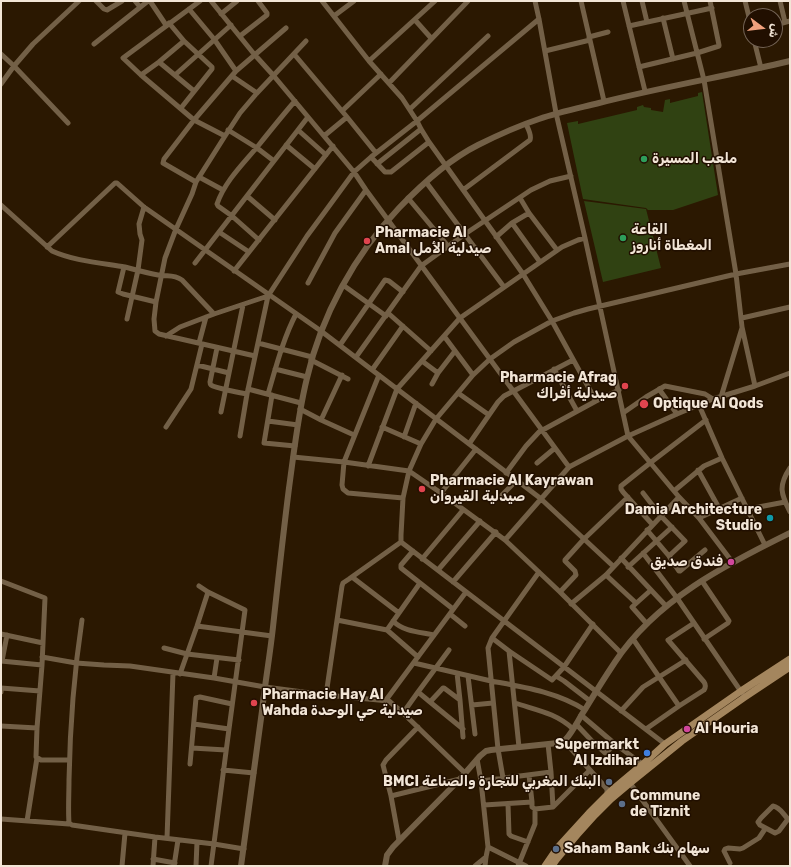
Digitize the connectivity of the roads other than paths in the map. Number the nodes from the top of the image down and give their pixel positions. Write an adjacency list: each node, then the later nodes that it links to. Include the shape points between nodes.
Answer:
1 (79, 1): 56 (street, via 33,44)
2 (96, 1): 3 (street, via 107,10)
3 (122, 1)
4 (135, 1): 21 (street)
5 (149, 1): 21 (street); 32 (street)
6 (200, 1): 23 (street)
7 (211, 1): 24 (street)
8 (237, 1): 24 (street)
9 (258, 1): 37 (street, via 267,15)
10 (322, 1): 26 (street)
11 (354, 1): 26 (street)
12 (435, 1): 29 (street)
13 (468, 1): 39 (street)
14 (535, 1): 28 (street)
15 (581, 1): 40 (street)
16 (623, 1): 34 (street)
17 (642, 1): 30 (street)
18 (684, 1): 25 (street)
19 (710, 1): 22 (street)
20 (780, 1): 31 (street)
21 (140, 7): 44 (street)
22 (712, 8): 25 (street); 47 (street, via 719,45)
23 (189, 9): 32 (street); 41 (street)
24 (221, 14): 33 (street)
25 (687, 14): 27 (street); 47 (street)
26 (334, 16): 53 (street)
27 (663, 18): 30 (street); 52 (street)
28 (539, 19): 46 (street); 80 (street)
29 (415, 20): 39 (street); 53 (street)
30 (647, 22): 34 (street)
31 (788, 22)
32 (168, 24): 42 (street); 61 (street, via 123,58)
33 (231, 25): 37 (street); 41 (street)
34 (629, 26): 57 (street)
35 (286, 28): 50 (street)
36 (608, 32): 40 (street)
37 (240, 36): 50 (street)
38 (488, 36): 74 (street)
39 (431, 38): 66 (street)
40 (590, 38): 46 (street); 72 (street)
41 (214, 39): 49 (street); 59 (street)
42 (184, 41): 49 (street); 55 (street)
43 (306, 41): 51 (street)
44 (94, 44)
45 (756, 48): 58 (street)
46 (545, 51): 76 (street)
47 (697, 53): 52 (street); 65 (street)
48 (1, 54): 56 (street)
49 (198, 54): 62 (street); 68 (street, via 212,69)
50 (254, 54): 59 (street); 63 (street)
51 (294, 54): 63 (street); 75 (street)
52 (673, 58): 57 (street)
53 (369, 61): 60 (street)
54 (790, 61): 58 (street)
55 (159, 62): 61 (street); 62 (street)
56 (14, 66): 67 (street); 81 (street)
57 (639, 67): 69 (street)
58 (760, 68): 65 (street)
59 (236, 71): 64 (street)
60 (381, 74): 66 (street); 75 (street)
61 (141, 75): 73 (street)
62 (175, 75): 68 (street)
63 (273, 75): 70 (street); 71 (street)
64 (232, 76): 70 (street); 79 (street)
65 (704, 80): 69 (street); 137 (street)
66 (389, 83): 74 (street)
67 (1, 84)
68 (194, 91): 73 (street)
69 (645, 91): 72 (street)
70 (257, 93): 84 (street)
71 (295, 101): 77 (street); 91 (street)
72 (604, 101): 76 (street)
73 (181, 108): 79 (street)
74 (410, 109): 80 (street)
75 (342, 111): 78 (street)
76 (556, 113): 82 (street); 100 (street)
77 (308, 117): 85 (street); 87 (street)
78 (347, 117): 87 (street); 92 (street)
79 (194, 120): 86 (street); 102 (street, via 162,162)
80 (417, 121): 83 (street); 92 (street)
81 (68, 123)
82 (526, 124): 97 (street, via 476,146); 106 (street, via 530,140)
83 (421, 129): 88 (street); 96 (street)
84 (228, 130): 86 (street); 91 (street)
85 (298, 130): 89 (street); 93 (street)
86 (224, 136): 101 (street)
87 (324, 136): 90 (street)
88 (429, 142): 96 (street, via 391,172 385,172); 97 (street)
89 (286, 145): 95 (street); 98 (street)
90 (333, 146): 93 (street); 99 (street)
91 (257, 148): 95 (street); 104 (street, via 234,173)
92 (376, 153): 94 (street)
93 (326, 155): 98 (street)
94 (371, 157): 96 (street); 99 (street)
95 (274, 161): 107 (street)
96 (377, 164)
97 (446, 166): 103 (street); 106 (street)
98 (315, 169): 114 (street)
99 (354, 172): 105 (street); 144 (street, via 307,236)
100 (571, 176): 109 (street, via 550,180); 122 (street)
101 (199, 177): 102 (street); 104 (street)
102 (196, 182): 118 (street)
103 (426, 182): 108 (street); 120 (street)
104 (224, 190): 113 (street, via 217,204)
105 (366, 190): 115 (street); 139 (street, via 335,233)
106 (463, 190): 116 (street)
107 (247, 196): 113 (street); 114 (street)
108 (408, 198): 115 (street); 124 (street)
109 (520, 198): 112 (street); 116 (street)
110 (1, 205): 125 (street)
111 (144, 207): 118 (street); 125 (street, via 117,183); 134 (street, via 139,224 142,240)
112 (529, 213): 117 (street); 127 (street)
113 (232, 216): 119 (street); 123 (street)
114 (275, 220): 123 (street)
115 (388, 220): 132 (street); 140 (street)
116 (485, 221): 120 (street); 121 (street)
117 (512, 223): 121 (street); 129 (street)
118 (176, 229): 126 (street); 138 (street)
119 (219, 232): 126 (street); 128 (street)
120 (465, 234): 124 (street); 141 (street)
121 (496, 237): 136 (street)
122 (586, 238): 127 (street); 148 (street)
123 (259, 240): 128 (street)
124 (448, 246): 132 (street)
125 (47, 247): 133 (street, via 58,254)
126 (205, 250): 130 (street); 135 (street)
127 (557, 250): 129 (street)
128 (249, 252): 135 (street)
129 (540, 262): 136 (street)
130 (195, 264)
131 (790, 264): 137 (street)
132 (421, 266): 142 (street); 154 (street)
133 (124, 267): 134 (street); 143 (street, via 118,291)
134 (138, 270): 138 (street); 143 (street)
135 (234, 271): 144 (street)
136 (522, 274): 141 (street); 157 (street)
137 (736, 274): 148 (street); 155 (street)
138 (161, 276): 145 (street); 150 (street, via 174,276 182,280)
139 (308, 284)
140 (343, 285): 146 (street); 160 (street)
141 (504, 287): 154 (street)
142 (403, 292): 146 (street, via 385,280); 152 (street)
143 (133, 296): 145 (street); 156 (street)
144 (268, 296): 147 (street); 151 (street); 163 (street)
145 (156, 302): 161 (street, via 154,331)
146 (369, 303): 152 (street); 165 (street)
147 (243, 305): 150 (street); 168 (street)
148 (600, 306): 157 (street); 195 (street)
149 (788, 308): 155 (street)
150 (214, 314): 153 (street)
151 (296, 314): 160 (street); 167 (street)
152 (387, 314): 158 (street); 172 (street)
153 (206, 317): 161 (street, via 180,327); 164 (street)
154 (460, 318): 162 (street); 174 (street)
155 (742, 318): 159 (street)
156 (127, 319)
157 (552, 321): 174 (street); 175 (street)
158 (403, 326): 169 (street); 180 (street)
159 (742, 327): 191 (street); 200 (street)
160 (321, 331): 165 (street); 173 (street)
161 (166, 336): 164 (street)
162 (444, 336): 169 (street); 170 (street)
163 (258, 343): 167 (street); 171 (street)
164 (200, 344): 166 (street); 177 (street)
165 (340, 345): 172 (street)
166 (218, 348): 168 (street); 178 (street)
167 (281, 349): 173 (street); 179 (street)
168 (234, 351): 171 (street); 182 (street)
169 (431, 351): 176 (street)
170 (455, 351): 183 (street); 186 (street)
171 (255, 356): 196 (street)
172 (356, 357): 180 (street)
173 (312, 359): 187 (street); 188 (street)
174 (490, 359): 186 (street); 197 (street)
175 (573, 360): 181 (street); 202 (street)
176 (422, 362): 183 (street); 193 (street)
177 (197, 365): 178 (street); 216 (street, via 191,389)
178 (212, 369): 182 (street); 192 (street, via 210,384)
179 (275, 369): 188 (street); 199 (street)
180 (372, 370): 185 (street)
181 (554, 370): 197 (street); 206 (street)
182 (229, 373): 192 (street)
183 (438, 373): 190 (street)
184 (790, 373): 191 (street)
185 (379, 375): 193 (street); 219 (street)
186 (473, 375): 198 (street)
187 (342, 376): 189 (street); 212 (street)
188 (307, 377): 205 (street)
189 (348, 379)
190 (432, 384)
191 (754, 386): 200 (street)
192 (226, 389): 196 (street); 207 (street)
193 (397, 389): 203 (street); 217 (street)
194 (659, 389): 201 (street, via 668,386 706,394); 208 (street); 209 (street)
195 (619, 390): 202 (street); 208 (street)
196 (248, 391): 199 (street); 220 (street)
197 (513, 391): 210 (street, via 501,398); 218 (street)
198 (458, 392): 210 (street); 211 (street)
199 (270, 395): 205 (street); 214 (street)
200 (720, 397): 201 (street)
201 (713, 400): 204 (street)
202 (596, 401): 206 (street)
203 (416, 404): 211 (street); 222 (street)
204 (699, 405): 209 (street); 213 (street)
205 (301, 406): 212 (street); 215 (street)
206 (577, 411): 218 (street)
207 (221, 412)
208 (623, 414): 221 (street)
209 (677, 414): 221 (street)
210 (489, 415): 224 (street)
211 (436, 419): 223 (street); 224 (street)
212 (321, 420): 219 (street)
213 (706, 420): 229 (street); 232 (street)
214 (268, 421): 215 (street); 225 (street, via 264,443)
215 (298, 425): 225 (street)
216 (166, 427)
217 (382, 427): 222 (street); 233 (street)
218 (542, 430): 226 (street); 238 (street)
219 (354, 435): 230 (street)
220 (240, 436)
221 (628, 436): 232 (street); 234 (street)
222 (404, 437): 223 (street)
223 (421, 444): 237 (street)
224 (469, 444): 227 (street)
225 (295, 446): 228 (street)
226 (555, 448): 231 (street); 234 (street)
227 (476, 449): 238 (street); 241 (street)
228 (294, 457): 230 (street); 309 (street)
229 (722, 458): 236 (street); 248 (street)
230 (344, 462): 233 (street); 246 (street, via 342,485 348,493)
231 (536, 463)
232 (650, 463): 240 (street); 245 (street, via 621,486)
233 (368, 466): 237 (street)
234 (569, 467): 247 (street)
235 (790, 468): 249 (street, via 785,475 782,488)
236 (698, 470): 240 (street); 250 (street)
237 (409, 471): 241 (street); 246 (street)
238 (506, 472): 239 (street)
239 (517, 480): 243 (street); 247 (street)
240 (674, 491): 244 (street)
241 (441, 493): 252 (street)
242 (643, 493): 254 (street)
243 (502, 495)
244 (679, 496): 254 (street); 255 (street)
245 (628, 497): 257 (street); 262 (street)
246 (403, 498): 265 (street)
247 (540, 498): 262 (street); 263 (street)
248 (742, 498): 250 (street); 251 (street)
249 (785, 502): 251 (street); 253 (street)
250 (719, 508): 255 (street)
251 (748, 509): 266 (street)
252 (463, 510): 256 (street); 272 (street)
253 (790, 512)
254 (660, 515): 257 (street); 258 (street)
255 (699, 518): 273 (street)
256 (480, 521): 260 (street); 276 (street)
257 (652, 524): 259 (street)
258 (672, 527): 264 (street); 270 (street, via 685,542)
259 (647, 530): 264 (street); 271 (street)
260 (496, 532): 263 (street); 282 (street)
261 (790, 533): 266 (street)
262 (584, 539): 274 (street); 288 (street, via 565,561 576,575)
263 (505, 540): 277 (street)
264 (657, 541): 269 (street); 270 (street)
265 (401, 542): 268 (street); 279 (street)
266 (765, 545): 273 (street)
267 (705, 550): 270 (street, via 680,571)
268 (413, 551): 272 (street); 283 (street, via 400,568)
269 (643, 554): 275 (street); 289 (street)
270 (669, 556)
271 (621, 558): 274 (street); 275 (street)
272 (422, 559): 276 (street)
273 (733, 562): 281 (street)
274 (613, 566): 278 (street)
275 (628, 567): 285 (street)
276 (438, 570): 282 (street)
277 (539, 572): 288 (street); 298 (street)
278 (606, 575): 290 (street); 291 (street)
279 (352, 577): 294 (street); 296 (street, via 343,583)
280 (1, 581): 313 (street, via 45,598)
281 (702, 581): 289 (street); 312 (street, via 729,621)
282 (453, 582): 287 (street)
283 (420, 584): 293 (street); 294 (street)
284 (199, 586): 286 (street)
285 (651, 590): 290 (street); 292 (street)
286 (208, 592): 302 (street); 305 (street, via 245,610)
287 (466, 592): 293 (street); 298 (street)
288 (560, 592): 291 (street)
289 (677, 598): 292 (street); 299 (street)
290 (636, 603): 301 (street, via 632,608)
291 (571, 604): 300 (street)
292 (666, 606): 301 (street)
293 (451, 612): 303 (street); 308 (street)
294 (399, 613): 297 (street)
295 (82, 620): 326 (street)
296 (337, 620): 304 (street); 350 (street)
297 (394, 621): 304 (street); 308 (street, via 405,629)
298 (504, 621): 310 (street); 329 (street)
299 (694, 623): 312 (street); 324 (street, via 668,640)
300 (593, 624): 317 (street); 329 (street)
301 (647, 624): 311 (street)
302 (197, 626): 305 (street); 318 (street)
303 (465, 626)
304 (387, 630): 320 (street)
305 (242, 632): 309 (street); 323 (street)
306 (1, 634): 307 (street)
307 (7, 635): 313 (street); 325 (street)
308 (434, 635): 320 (street)
309 (272, 636): 343 (street)
310 (492, 638): 316 (street); 340 (street, via 488,648)
311 (633, 639): 317 (street); 338 (street)
312 (704, 639): 349 (street)
313 (43, 643): 319 (street)
314 (164, 648): 318 (street)
315 (449, 650): 331 (street)
316 (509, 651): 337 (street, via 551,679); 342 (street)
317 (621, 653): 346 (street)
318 (187, 654): 321 (street); 335 (street)
319 (42, 657): 326 (street); 328 (street)
320 (418, 657): 327 (street)
321 (217, 658): 323 (street); 339 (street)
322 (790, 659): 332 (main road)
323 (239, 660): 341 (street)
324 (686, 660): 338 (street); 359 (street, via 706,685 704,690)
325 (1, 661): 328 (street)
326 (76, 663): 333 (street, via 130,666); 385 (street)
327 (414, 663): 331 (street); 351 (street)
328 (42, 665): 345 (street)
329 (564, 667): 337 (street); 346 (street)
330 (790, 667): 332 (main road)
331 (435, 668): 334 (street); 348 (street)
332 (777, 672): 349 (main road)
333 (173, 673): 335 (street); 412 (street)
334 (457, 673): 336 (street); 352 (street)
335 (180, 674): 339 (street)
336 (468, 676): 340 (street); 358 (street)
337 (556, 676): 353 (street)
338 (659, 677): 359 (street); 361 (street, via 640,690)
339 (214, 678): 341 (street)
340 (491, 681): 342 (street); 355 (street)
341 (235, 682): 343 (street); 357 (street)
342 (513, 685): 356 (street); 360 (street, via 561,698)
343 (265, 687): 350 (street); 391 (street)
344 (1, 688): 345 (street); 347 (street)
345 (40, 691): 368 (street)
346 (596, 691): 353 (street); 361 (street)
347 (1, 692)
348 (418, 692): 354 (street); 362 (street)
349 (743, 694): 374 (main road)
350 (326, 695): 351 (street)
351 (386, 700): 362 (street)
352 (460, 700): 354 (street, via 443,688); 370 (street)
353 (590, 701): 360 (street)
354 (430, 702): 370 (street)
355 (493, 703): 358 (street); 381 (street)
356 (515, 703): 367 (street, via 554,715); 379 (street)
357 (232, 704): 364 (street, via 196,697); 369 (street)
358 (472, 705): 372 (street)
359 (679, 706): 371 (street)
360 (585, 710): 363 (street)
361 (621, 711): 371 (street)
362 (403, 712): 366 (street)
363 (581, 716): 367 (street); 377 (street)
364 (194, 724): 369 (street); 380 (street)
365 (1, 726): 368 (street)
366 (418, 727): 392 (street); 399 (street, via 384,762)
367 (574, 727): 375 (street); 377 (street, via 605,753)
368 (37, 728): 383 (street)
369 (229, 729): 382 (street)
370 (463, 729): 373 (street)
371 (646, 729): 378 (street)
372 (476, 734)
373 (463, 737)
374 (680, 738): 378 (main road); 387 (main road)
375 (564, 741): 376 (street); 389 (street)
376 (548, 744): 379 (street); 390 (street)
377 (615, 744): 387 (street)
378 (665, 744): 387 (main road)
379 (519, 747): 381 (street)
380 (192, 748): 382 (street); 386 (street)
381 (498, 749): 384 (street, via 486,751); 394 (street)
382 (226, 750): 388 (street)
383 (37, 758): 385 (street); 407 (street)
384 (477, 759): 392 (street); 396 (street)
385 (69, 760): 408 (street)
386 (190, 764)
387 (646, 766): 397 (main road); 398 (main road)
388 (223, 770): 391 (street); 417 (street)
389 (590, 770): 398 (street); 403 (street)
390 (551, 772): 393 (street); 403 (street)
391 (254, 773): 419 (street)
392 (465, 773): 395 (street)
393 (529, 775): 394 (street); 400 (street)
394 (503, 778): 396 (street)
395 (460, 779): 399 (street); 414 (street)
396 (482, 780): 402 (street)
397 (630, 783): 398 (main road); 436 (street)
398 (610, 793): 434 (main road, via 570,833); 435 (main road)
399 (391, 796): 414 (street)
400 (532, 802): 401 (street); 404 (street)
401 (508, 804): 402 (street); 416 (street, via 509,834)
402 (484, 805): 418 (street)
403 (553, 807): 404 (street)
404 (535, 809): 416 (street, via 535,824)
405 (1, 819): 407 (street)
406 (789, 820): 409 (street, via 776,833); 409 (street, via 780,809 772,806 758,821)
407 (28, 821): 408 (street)
408 (69, 824): 410 (street)
409 (765, 829): 422 (street, via 759,838 743,848 725,849 724,853)
410 (125, 833): 411 (street); 425 (street)
411 (155, 837): 412 (street); 421 (street)
412 (167, 838): 413 (street)
413 (178, 840): 415 (street); 424 (street)
414 (399, 840): 430 (street, via 387,855)
415 (197, 842): 417 (street); 427 (street)
416 (528, 842): 423 (street)
417 (214, 844): 419 (street); 428 (street)
418 (488, 847): 420 (street); 423 (street)
419 (244, 849): 429 (street)
420 (486, 857): 431 (street); 432 (street)
421 (153, 859): 424 (street); 426 (street)
422 (730, 863)
423 (518, 864): 433 (street)
424 (175, 865)
425 (122, 866)
426 (153, 866)
427 (196, 866)
428 (212, 866)
429 (241, 866)
430 (385, 866)
431 (475, 866)
432 (485, 866)
433 (526, 866)
434 (544, 866)
435 (552, 866)
436 (690, 866)

